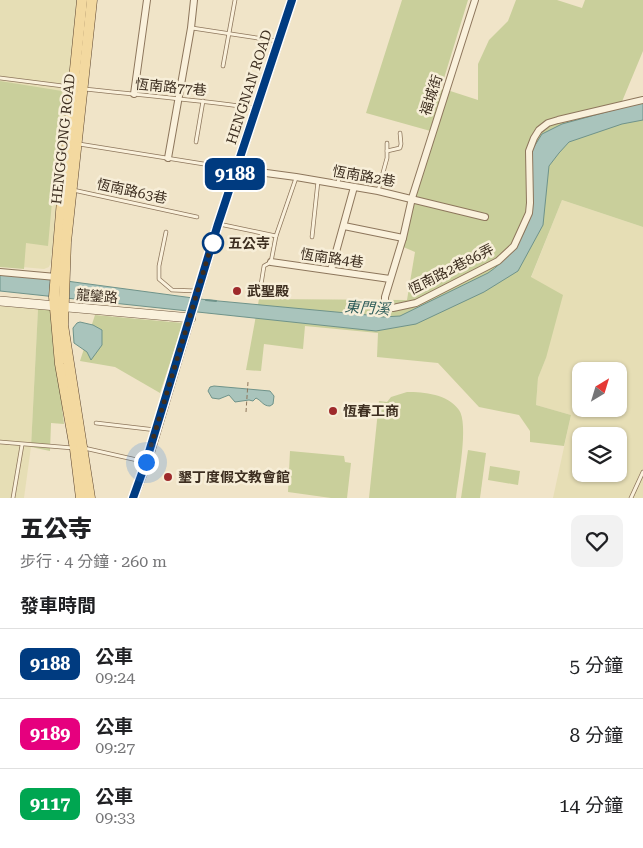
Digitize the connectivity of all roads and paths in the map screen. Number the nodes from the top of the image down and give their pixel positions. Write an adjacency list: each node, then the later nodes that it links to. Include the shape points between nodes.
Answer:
1 (82, 0): 13 (main road, HENGGONG ROAD)
2 (92, 0): 13 (main road, HENGGONG ROAD)
3 (147, 0): 14 (street)
4 (194, 0): 8 (street)
5 (235, 0): 9 (lane)
6 (292, 0): 10 (street, HENGNAN ROAD)
7 (475, 0): 33 (street, 福城街)
8 (191, 28): 9 (lane); 15 (street)
9 (229, 33): 10 (lane); 11 (lane)
10 (278, 41): 18 (street, HENGNAN ROAD)
11 (223, 66)
12 (0, 78): 13 (lane, 恆南路77巷)
13 (78, 88): 14 (lane, 恆南路77巷); 21 (main road, HENGGONG ROAD)
14 (134, 94): 15 (lane, 恆南路77巷)
15 (177, 100): 16 (lane, 恆南路77巷); 24 (street)
16 (203, 100): 18 (lane, 恆南路77巷); 20 (lane)
17 (643, 100): 46 (street, 恆南路2巷86弄, via 558,120 540,130 528,151 529,213 514,246 498,261 416,303 401,307 385,304)
18 (258, 108): 26 (street, HENGNAN ROAD)
19 (400, 134): 23 (lane, via 400,148)
20 (196, 142)
21 (73, 143): 24 (lane); 31 (main road, HENGGONG ROAD)
22 (387, 143): 23 (lane)
23 (387, 151): 32 (lane)
24 (168, 158): 26 (lane)
25 (341, 167): 29 (lane)
26 (236, 169): 27 (street, 恆南路2巷); 36 (street, HENGNAN ROAD)
27 (296, 177): 28 (street, 恆南路2巷); 39 (lane)
28 (318, 181): 29 (street, 恆南路2巷); 40 (lane)
29 (338, 184): 30 (street, 恆南路2巷)
30 (354, 187): 32 (street, 恆南路2巷); 37 (street)
31 (67, 189): 34 (lane, 恆南路63巷); 45 (main road, HENGGONG ROAD)
32 (378, 191): 33 (street, 恆南路2巷)
33 (412, 198): 35 (street, 恆南路2巷); 41 (street, 恆南路2巷86弄)
34 (197, 217)
35 (485, 217)
36 (218, 224): 39 (lane); 48 (street, HENGNAN ROAD)
37 (344, 226): 41 (street); 43 (street)
38 (166, 232): 48 (lane, via 158,279 172,290)
39 (276, 236): 42 (lane)
40 (312, 237)
41 (403, 238): 46 (street, 恆南路2巷86弄)
42 (271, 262): 43 (street, 恆南路4巷); 47 (lane, via 264,266)
43 (331, 270): 46 (street, 恆南路4巷)
44 (0, 272): 45 (street)
45 (58, 279): 50 (main road, HENGGONG ROAD)
46 (390, 279)
47 (260, 291)
48 (198, 295): 51 (street, HENGNAN ROAD)
49 (0, 301): 50 (street, 龍鑾路)
50 (59, 302): 51 (street, 龍鑾路); 58 (main road, via 60,364)
51 (192, 315): 55 (street)
52 (248, 382): 53 (path)
53 (246, 412)
54 (96, 423): 55 (lane)
55 (156, 430): 59 (street)
56 (0, 442): 57 (lane)
57 (22, 445): 58 (lane); 61 (lane)
58 (79, 448): 59 (lane); 62 (main road); 63 (main road)
59 (146, 462): 64 (street)
60 (643, 472): 65 (lane)
61 (13, 498)
62 (81, 498)
63 (90, 498)
64 (133, 498)
65 (631, 498)

